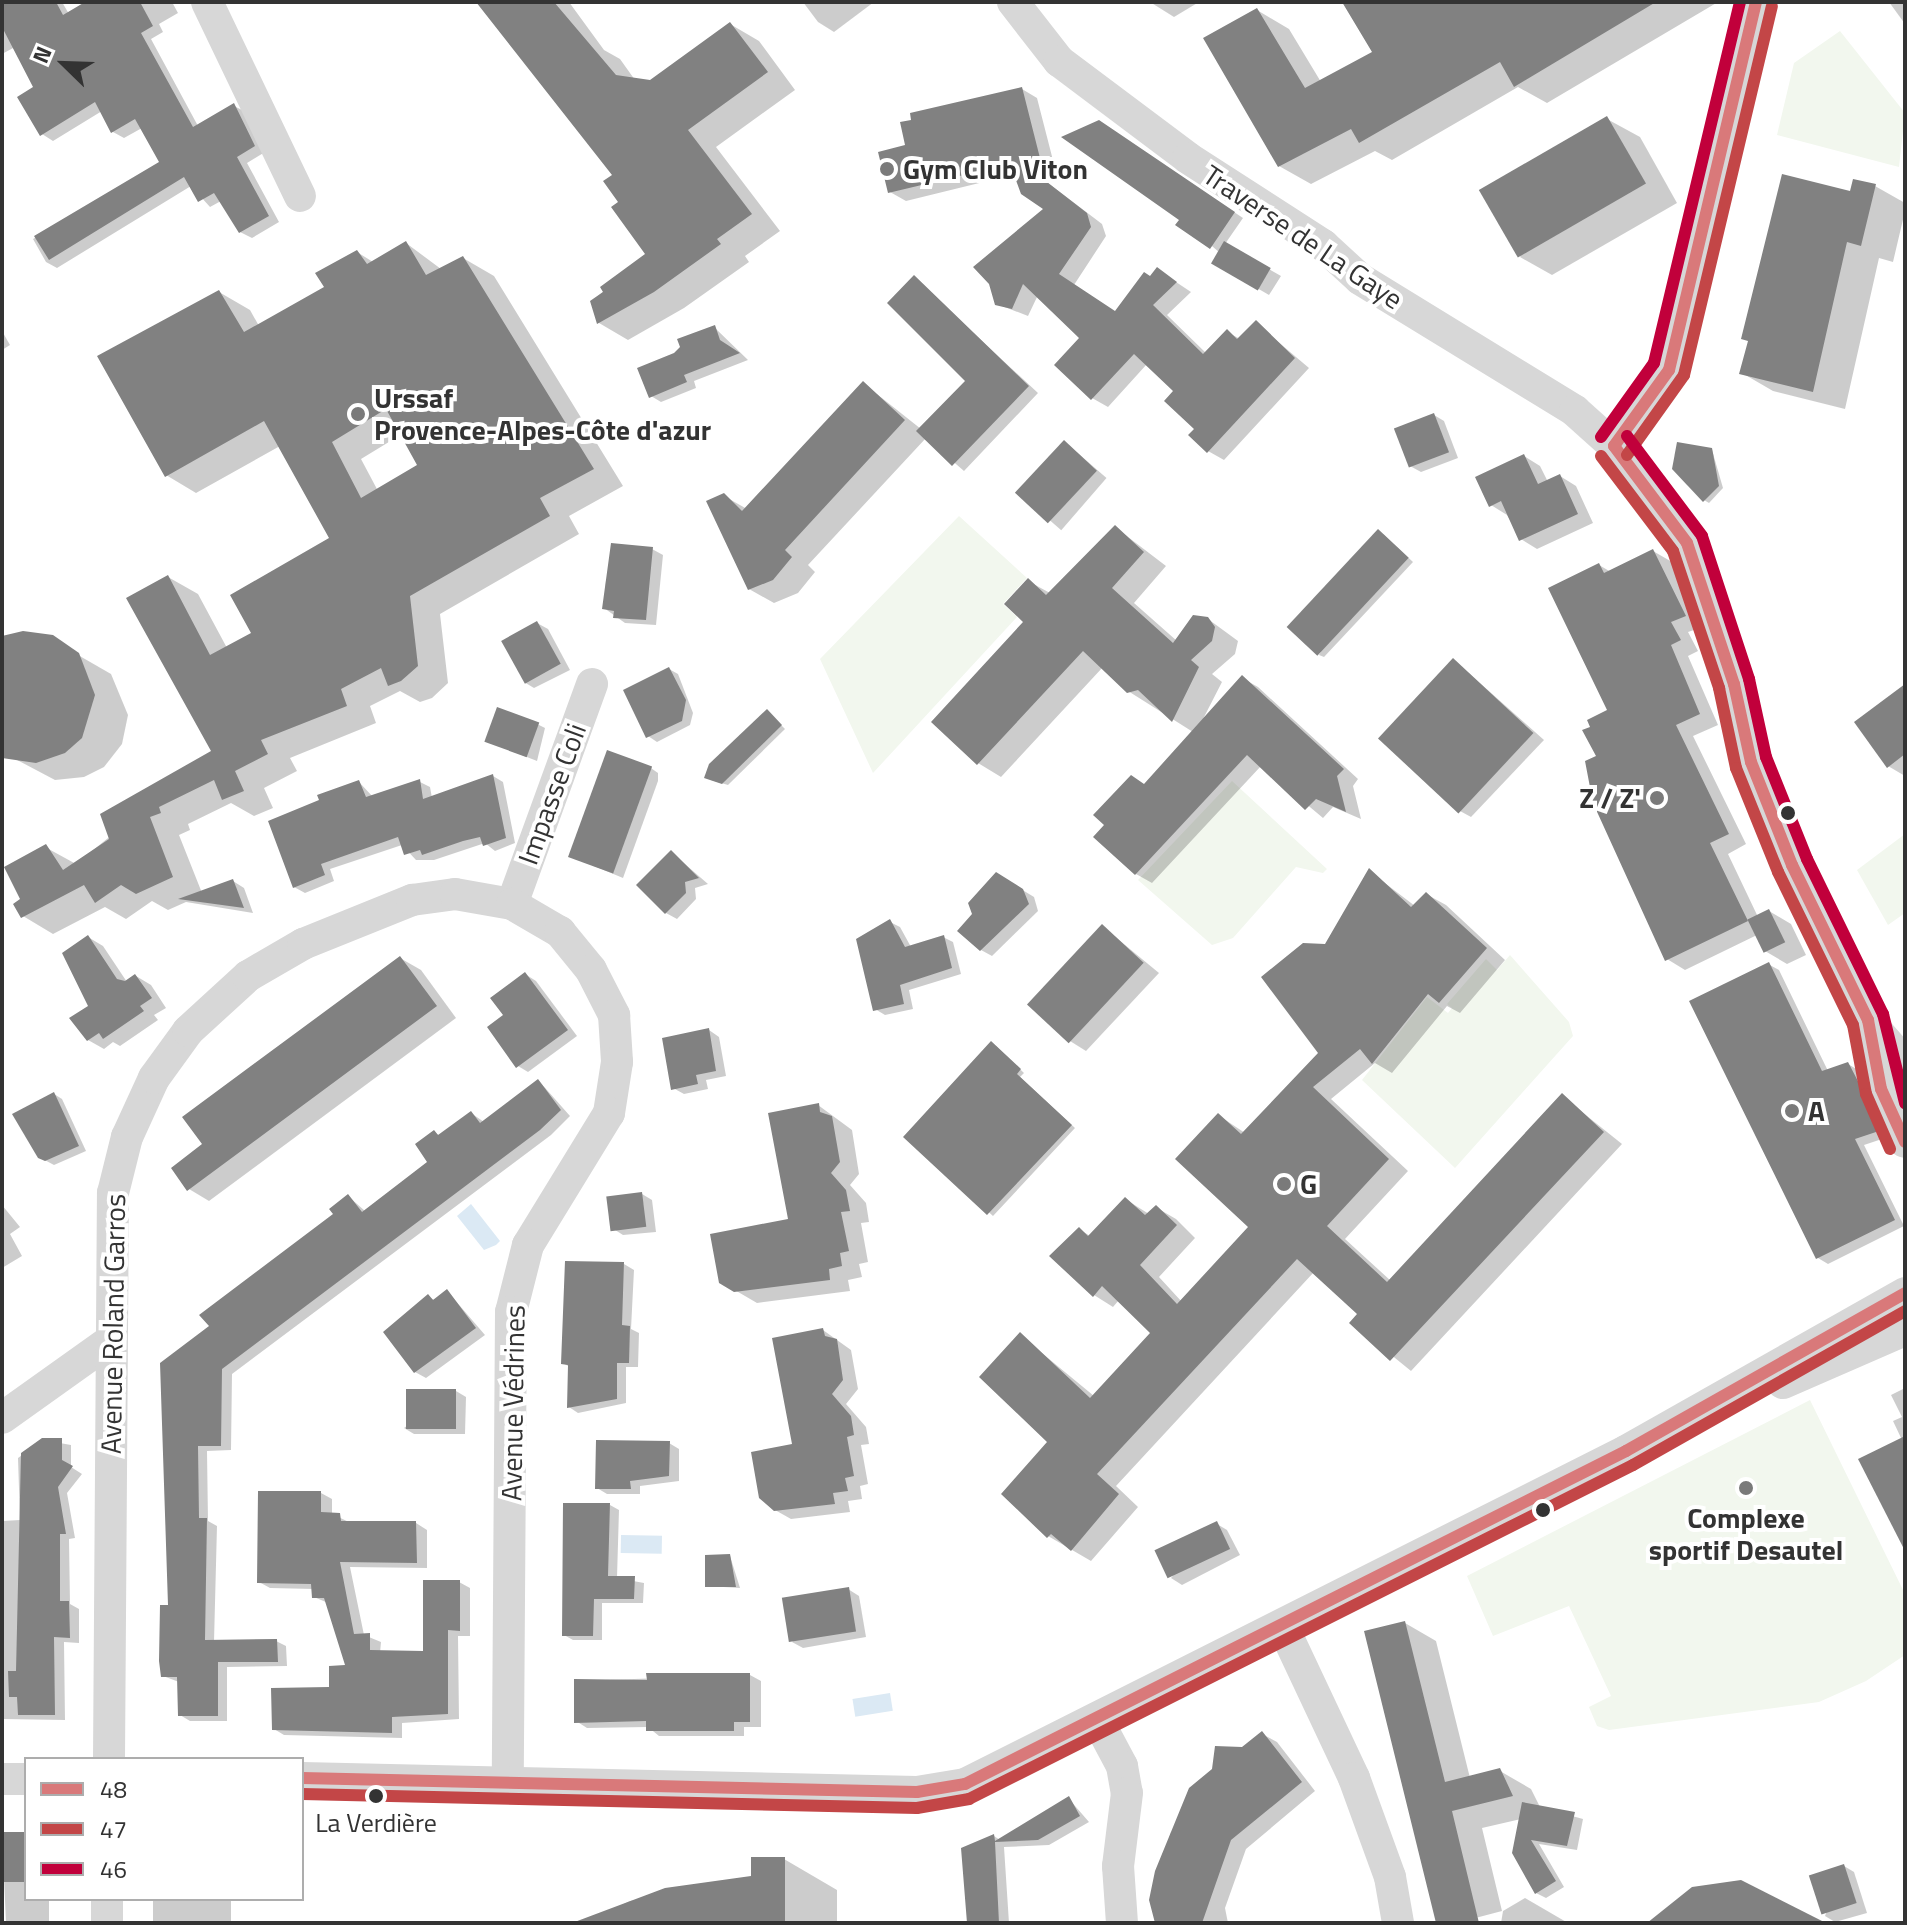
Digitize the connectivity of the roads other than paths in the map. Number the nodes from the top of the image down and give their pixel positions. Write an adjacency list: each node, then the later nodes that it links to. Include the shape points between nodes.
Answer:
1 (207, 2): 4 (street)
2 (1013, 2): 5 (street, Traverse de La Gaye, via 1059,61 1188,158 1323,245 1360,279 1575,411)
3 (1756, 2): 5 (street, via 1669,370)
4 (300, 196)
5 (1614, 446): 8 (street, via 1687,543 1770,814)
6 (592, 684): 7 (street, Impasse Coli)
7 (512, 904): 13 (street, Avenue Roland Garros, via 455,894 412,900 289,952 248,976 188,1031 154,1078 127,1137 113,1193); 22 (street, Avenue Védrines, via 560,932 591,970 614,1015 617,1062 609,1113 528,1245 511,1312)
8 (1868, 1020): 9 (street); 10 (street, via 1881,1089)
9 (1905, 1063)
10 (1905, 1142)
11 (1905, 1293): 15 (street)
12 (1905, 1330): 15 (street)
13 (110, 1341): 14 (street); 18 (street, Avenue Roland Garros)
14 (2, 1418)
15 (1626, 1451): 16 (street)
16 (1283, 1627): 17 (street); 26 (street, via 1354,1778 1390,1877)
17 (1098, 1721): 22 (street, via 965,1784 917,1792); 25 (street, via 1122,1766 1127,1793 1118,1866)
18 (109, 1757)
19 (304, 1778): 22 (street)
20 (2, 1779): 21 (street)
21 (24, 1779)
22 (508, 1779)
23 (107, 1901): 24 (street)
24 (107, 1923)
25 (1122, 1923)
26 (1398, 1923)

